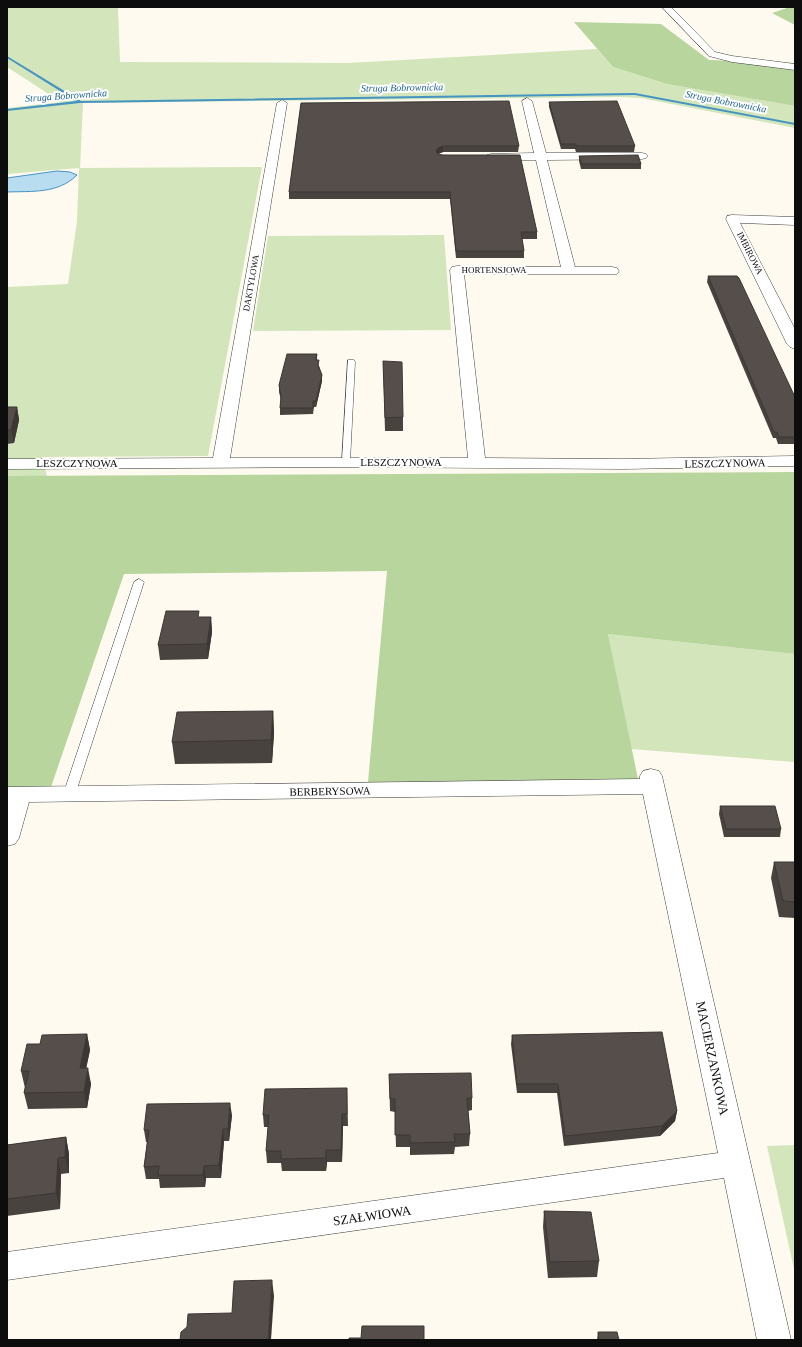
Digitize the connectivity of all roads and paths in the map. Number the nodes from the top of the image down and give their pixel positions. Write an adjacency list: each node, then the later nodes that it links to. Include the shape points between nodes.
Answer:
1 (666, 7): 2 (street, via 712,54)
2 (746, 61): 3 (street); 4 (street)
3 (795, 62)
4 (795, 67)
5 (527, 101): 9 (street)
6 (282, 104): 17 (street, DAKTYLOWA)
7 (642, 156): 9 (street)
8 (481, 157): 9 (street)
9 (541, 157): 11 (street)
10 (795, 221): 13 (street, IMBIROWA, via 732,219)
11 (569, 271): 12 (street, HORTENSJOWA); 18 (street, HORTENSJOWA, via 457,270)
12 (612, 271)
13 (795, 344)
14 (350, 362): 15 (lane)
15 (346, 462): 17 (street, LESZCZYNOWA); 18 (street, LESZCZYNOWA)
16 (795, 462): 18 (street, LESZCZYNOWA)
17 (221, 463): 19 (street, LESZCZYNOWA)
18 (477, 463)
19 (7, 464)
20 (139, 582): 23 (lane)
21 (652, 781): 23 (street, BERBERYSOWA); 25 (street, MACIERZANKOWA)
22 (13, 795): 23 (street, BERBERYSOWA); 24 (street)
23 (69, 795)
24 (7, 838)
25 (736, 1163): 26 (street, SZAŁWIOWA); 27 (street, MACIERZANKOWA)
26 (7, 1266)
27 (774, 1340)

